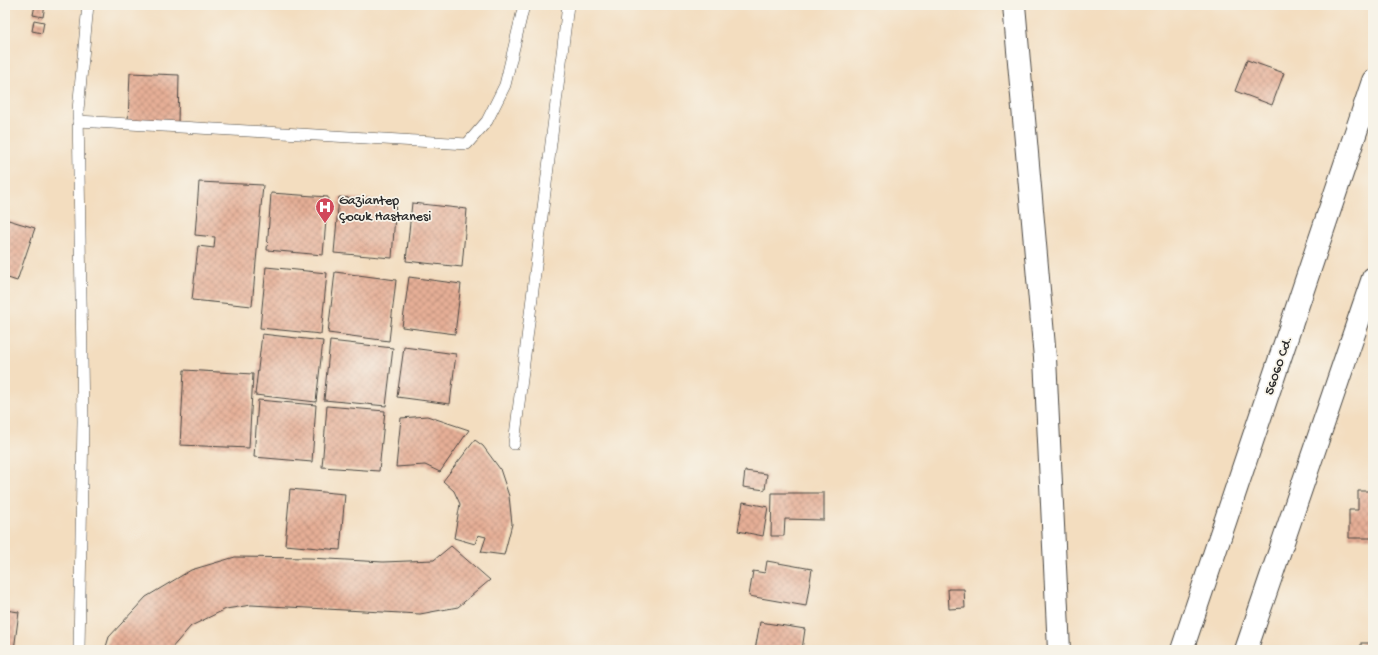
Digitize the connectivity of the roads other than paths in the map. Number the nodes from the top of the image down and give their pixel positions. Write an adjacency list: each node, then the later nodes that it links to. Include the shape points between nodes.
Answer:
1 (88, 5): 6 (lane)
2 (524, 5): 6 (lane, via 505,85 487,121 467,144)
3 (568, 5): 8 (lane)
4 (1014, 5): 10 (main road, via 1045,358)
5 (1373, 81): 11 (main road, 56060 Cd.)
6 (78, 121): 9 (lane, via 83,421)
7 (1373, 278): 12 (main road)
8 (514, 444)
9 (79, 650)
10 (1059, 650)
11 (1182, 650)
12 (1246, 650)

